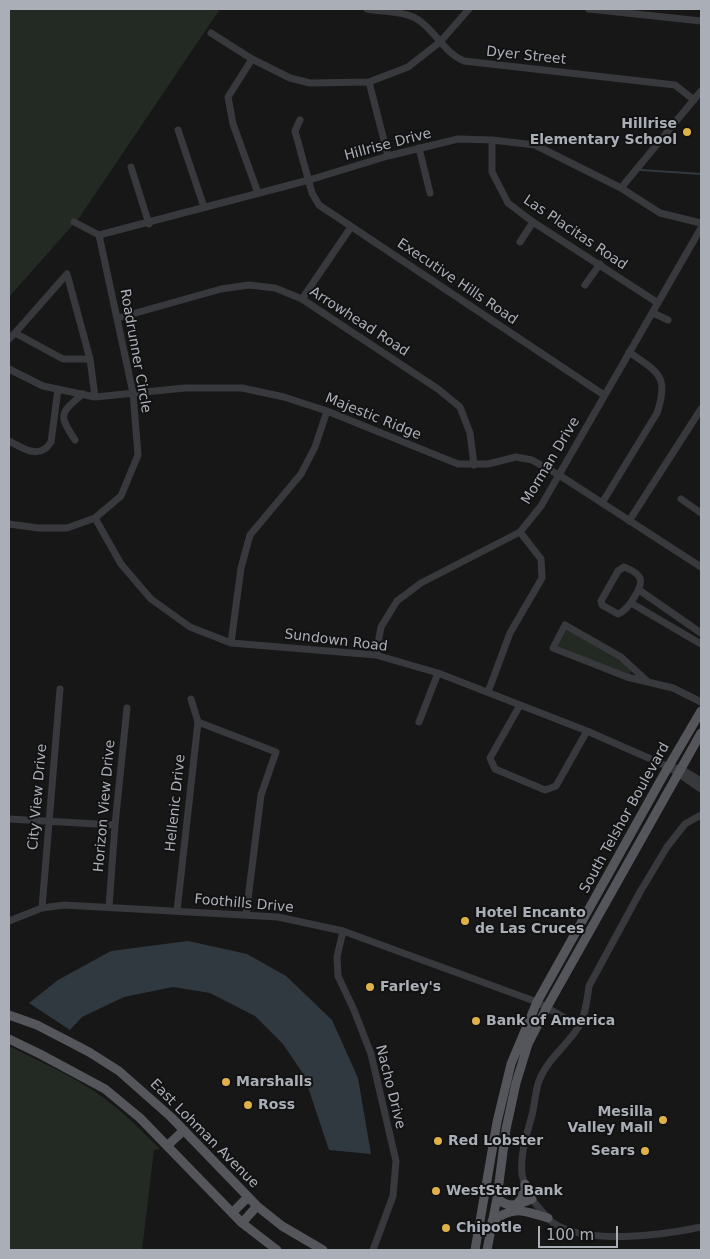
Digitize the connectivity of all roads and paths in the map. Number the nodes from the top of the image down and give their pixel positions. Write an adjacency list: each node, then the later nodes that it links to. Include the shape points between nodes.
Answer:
1 (367, 9): 6 (street, Dyer Street, via 412,17)
2 (469, 9): 6 (street)
3 (589, 9): 4 (street)
4 (701, 20)
5 (211, 33): 7 (street)
6 (440, 42): 8 (street, via 408,67); 10 (street, Dyer Street, via 464,61 675,85)
7 (252, 59): 8 (street, via 290,78 310,83); 19 (street, via 228,98 233,124)
8 (369, 82): 15 (street)
9 (701, 91): 10 (street)
10 (694, 100): 18 (street)
11 (300, 120): 17 (street, Executive Hills Road, via 295,131)
12 (178, 130): 21 (street)
13 (492, 140): 14 (street, Hillrise Drive, via 458,139); 18 (street, Hillrise Drive, via 535,145); 23 (street, Las Placitas Road, via 492,172 508,203)
14 (419, 148): 15 (street, Hillrise Drive); 20 (street)
15 (388, 156): 17 (street, Hillrise Drive)
16 (131, 167): 25 (street)
17 (308, 180): 19 (street, Hillrise Drive); 26 (street, Executive Hills Road, via 319,205)
18 (621, 188): 24 (street, Hillrise Drive, via 660,213)
19 (258, 193): 21 (street, Hillrise Drive)
20 (430, 193)
21 (204, 207): 25 (street, Hillrise Drive)
22 (74, 222): 28 (street)
23 (533, 222): 29 (street); 30 (street, Las Placitas Road)
24 (701, 223)
25 (149, 224): 28 (street, Hillrise Drive)
26 (351, 227): 32 (street); 45 (street, Executive Hills Road)
27 (701, 228): 33 (street, Morman Drive)
28 (99, 235): 35 (street, Roadrunner Circle)
29 (520, 242)
30 (600, 264): 31 (street); 33 (street, Las Placitas Road)
31 (585, 285)
32 (302, 299): 35 (street, Arrowhead Road, via 275,288 249,285 221,289); 51 (street, Arrowhead Road, via 460,407 470,433)
33 (658, 303): 34 (street, Morman Drive)
34 (653, 313): 36 (street); 39 (street, Morman Drive)
35 (118, 318): 43 (street, Roadrunner Circle)
36 (668, 320)
37 (15, 333): 38 (street); 40 (street, via 63,358); 40 (street, via 67,274)
38 (9, 339)
39 (629, 352): 45 (street, Morman Drive); 54 (street, via 662,378 661,402)
40 (90, 359): 46 (street)
41 (9, 369): 42 (street, Majestic Ridge, via 43,386)
42 (58, 389): 44 (street, Majestic Ridge); 50 (street, via 51,442 47,449 35,452)
43 (133, 393): 46 (street, Majestic Ridge); 48 (street, Majestic Ridge, via 185,388 242,388); 56 (street, Roadrunner Circle, via 138,455 121,496)
44 (83, 394): 46 (street, Majestic Ridge); 49 (street, via 64,413 64,424)
45 (604, 395): 52 (street, Morman Drive)
46 (95, 397)
47 (701, 410): 57 (street)
48 (327, 411): 51 (street, Majestic Ridge, via 444,460); 64 (street, via 315,447 301,474 250,535 241,568)
49 (75, 440)
50 (9, 442)
51 (474, 465): 52 (street, Majestic Ridge, via 516,457 532,460)
52 (559, 475): 54 (street, Majestic Ridge); 59 (street, Morman Drive, via 541,506)
53 (681, 500): 55 (street)
54 (602, 503): 57 (street, Majestic Ridge)
55 (701, 513)
56 (95, 518): 58 (street, Roadrunner Circle, via 67,528); 64 (street, Sundown Road, via 120,564 151,599 190,627)
57 (629, 521): 60 (street, Majestic Ridge)
58 (9, 524)
59 (520, 532): 66 (street, Morman Drive, via 421,583 398,601 381,627); 70 (street, via 541,559 542,578 510,633)
60 (701, 567)
61 (639, 590): 62 (street); 62 (street, via 641,579 635,571 624,567 618,571 601,601 602,605 618,614); 63 (street)
62 (631, 603): 65 (street)
63 (701, 633)
64 (231, 643): 66 (street, Sundown Road)
65 (701, 644)
66 (376, 655): 67 (street, Sundown Road)
67 (438, 674): 70 (street, Sundown Road); 77 (street)
68 (647, 681): 68 (street, via 627,677 553,648 565,625 620,657); 72 (street, via 672,688)
69 (60, 688): 85 (street, City View Drive)
70 (488, 692): 73 (street, Sundown Road)
71 (192, 699): 76 (street, Hellenic Drive)
72 (701, 702)
73 (520, 704): 78 (street, Sundown Road); 78 (street, via 490,758 495,769 545,790 556,786)
74 (127, 708): 86 (street, Horizon View Drive)
75 (701, 711): 80 (main road, South Telshor Boulevard)
76 (198, 722): 89 (street, Hellenic Drive); 90 (street, via 276,752 261,795)
77 (419, 722)
78 (588, 731): 80 (street, Sundown Road)
79 (701, 733): 81 (main road, South Telshor Boulevard)
80 (668, 767): 81 (street, Sundown Road); 93 (main road, South Telshor Boulevard)
81 (680, 772): 82 (street, Sundown Road); 94 (main road, South Telshor Boulevard)
82 (701, 787)
83 (701, 814): 96 (street, via 685,824 674,837 640,892 589,986)
84 (9, 819): 85 (street)
85 (48, 822): 86 (street); 88 (street, City View Drive)
86 (115, 825): 87 (street, Horizon View Drive)
87 (109, 907): 88 (street, Foothills Drive, via 64,905); 89 (street, Foothills Drive)
88 (42, 908): 91 (street, Foothills Drive)
89 (177, 911): 90 (street, Foothills Drive)
90 (246, 915): 92 (street, Foothills Drive, via 278,917)
91 (9, 921)
92 (344, 931): 93 (street, Foothills Drive); 115 (street, Nacho Drive, via 337,957 338,976 371,1054 396,1161 393,1196)
93 (537, 1002): 94 (street, Foothills Drive); 99 (main road, South Telshor Boulevard, via 509,1072)
94 (547, 1006): 96 (street, Foothills Drive); 102 (main road, South Telshor Boulevard, via 528,1044 516,1083)
95 (12, 1017): 98 (main road, East Lohman Avenue, via 37,1025 119,1071)
96 (579, 1026): 101 (street, via 539,1080 524,1146 522,1175)
97 (9, 1039): 100 (main road, via 105,1089)
98 (184, 1130): 100 (main road); 103 (main road, East Lohman Avenue)
99 (494, 1137): 102 (main road, via 500,1144); 116 (main road, South Telshor Boulevard)
100 (167, 1146): 108 (main road)
101 (525, 1184): 105 (street); 107 (main road)
102 (498, 1188): 104 (main road, South Telshor Boulevard)
103 (248, 1197): 106 (main road, East Lohman Avenue); 108 (main road)
104 (497, 1198): 107 (main road, via 504,1205); 110 (main road, South Telshor Boulevard)
105 (533, 1200): 107 (main road); 109 (street)
106 (257, 1206): 111 (main road); 114 (main road, East Lohman Avenue, via 282,1226)
107 (518, 1207): 109 (main road); 110 (main road)
108 (232, 1213): 111 (main road)
109 (548, 1218): 112 (street, via 561,1227 611,1236 674,1233)
110 (492, 1221): 117 (main road, South Telshor Boulevard)
111 (242, 1223): 113 (main road)
112 (701, 1227)
113 (276, 1250)
114 (323, 1250)
115 (373, 1250)
116 (475, 1250)
117 (487, 1250)

